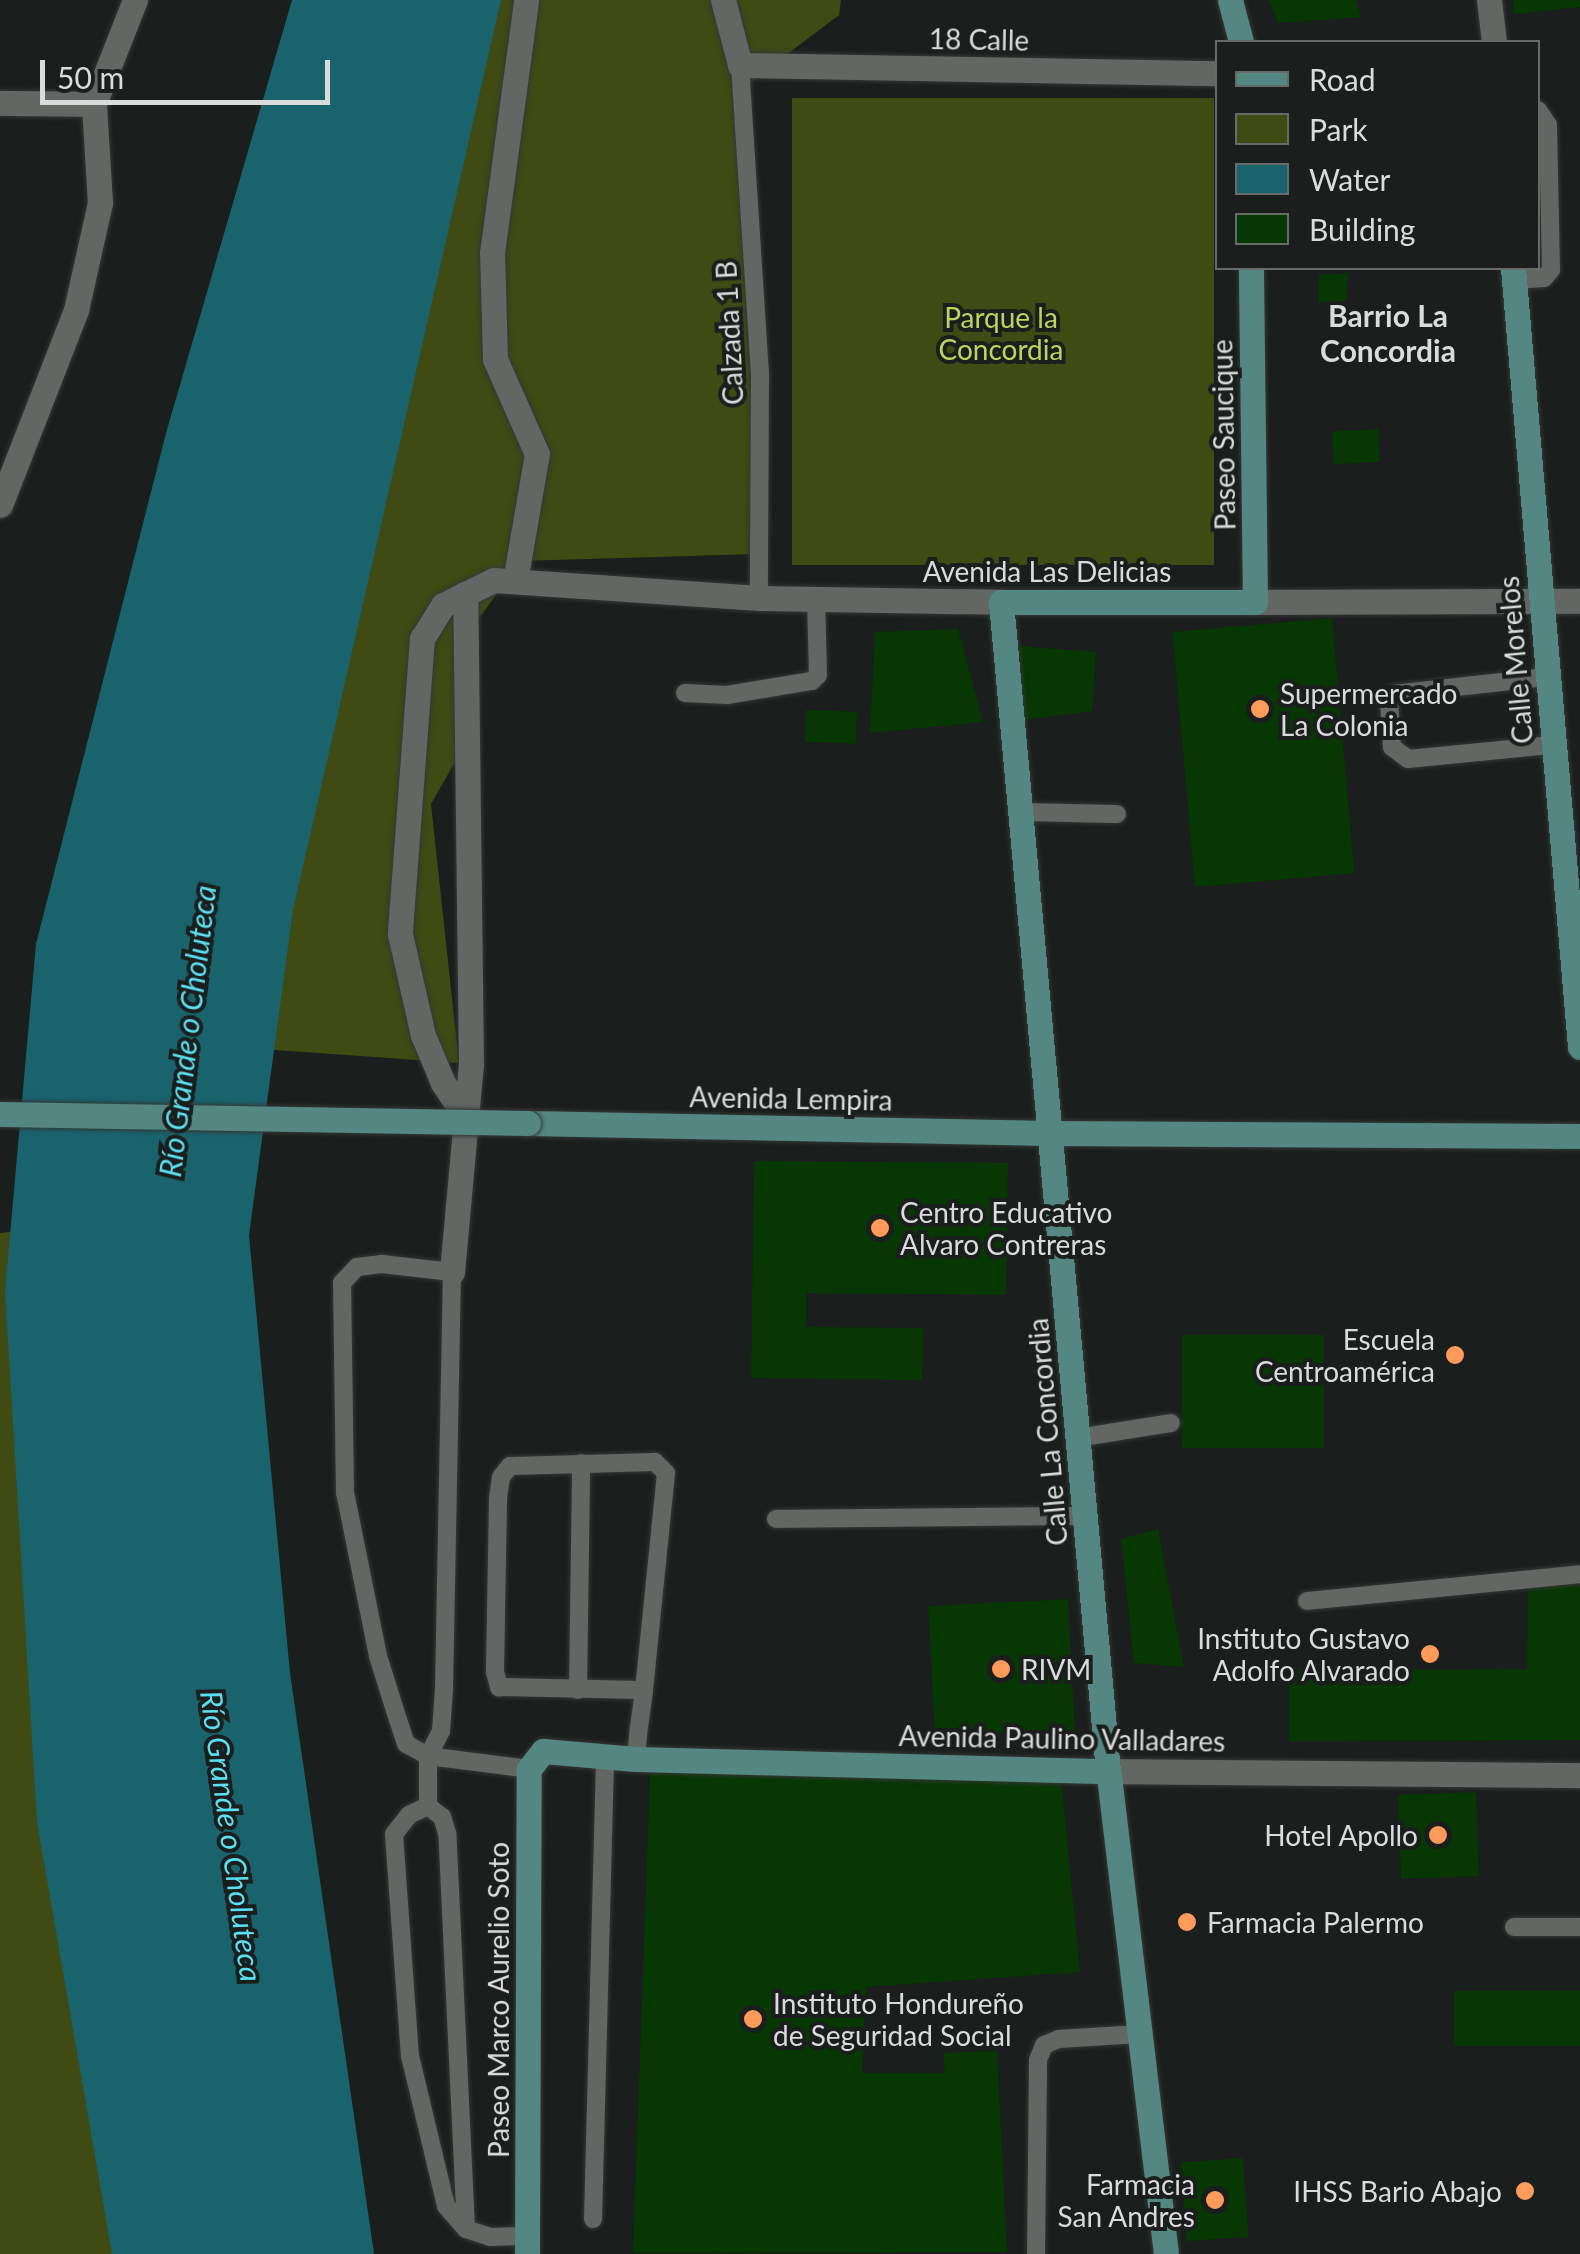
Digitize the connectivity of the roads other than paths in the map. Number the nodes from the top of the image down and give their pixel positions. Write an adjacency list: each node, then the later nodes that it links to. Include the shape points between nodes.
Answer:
1 (135, 0): 11 (street)
2 (526, 0): 16 (street, via 492,253 496,358 536,454)
3 (723, 0): 8 (street)
4 (1230, 0): 6 (street)
5 (1489, 0): 7 (street)
6 (1240, 40)
7 (1494, 40)
8 (740, 65): 9 (street, 18 Calle); 18 (lane, Calzada 1 B, via 760,372)
9 (1215, 74)
10 (0, 103): 11 (street)
11 (94, 104): 15 (street, via 100,202 76,310)
12 (1540, 113): 14 (lane, via 1548,125 1551,270 1532,282)
13 (1251, 270): 23 (street, Paseo Saucique)
14 (1513, 274): 20 (street, Calle Morelos)
15 (0, 505)
16 (514, 581): 17 (street, Avenida Las Delicias, via 494,580); 18 (street, Avenida Las Delicias)
17 (465, 594): 31 (street, via 471,1065); 31 (street, via 443,605 422,638 400,934 423,1035 443,1084)
18 (759, 598): 19 (street, Avenida Las Delicias)
19 (816, 599): 22 (street, Avenida Las Delicias); 25 (lane, via 818,675 812,681 727,695)
20 (1539, 600): 21 (street, Avenida Las Delicias); 23 (street, Avenida Las Delicias); 24 (street, Calle Morelos)
21 (1580, 601)
22 (1000, 602): 23 (street, Avenida Las Delicias); 27 (street, Calle La Concordia)
23 (1255, 602)
24 (1546, 677): 26 (street, Calle Morelos); 26 (lane, via 1394,694 1392,747 1408,759)
25 (685, 693)
26 (1552, 745): 29 (street, Calle Morelos)
27 (1020, 812): 28 (lane); 32 (street, Calle La Concordia)
28 (1117, 814)
29 (1580, 1047)
30 (0, 1114): 32 (street, Avenida Lempira, bridge)
31 (466, 1117): 34 (street)
32 (1048, 1133): 33 (street, Avenida Lempira); 36 (street, Calle La Concordia)
33 (1580, 1136)
34 (452, 1272): 44 (lane, via 444,1688 441,1731); 44 (lane, via 382,1264 358,1267 342,1283 344,1493 398,1720 406,1744)
35 (1170, 1423): 36 (lane)
36 (1077, 1438): 38 (street, Calle La Concordia)
37 (581, 1463): 42 (lane); 42 (lane, via 510,1466 502,1476 495,1672 499,1687 512,1690); 43 (lane, via 655,1462 666,1473)
38 (1084, 1516): 39 (lane); 48 (street, Calle La Concordia)
39 (776, 1519)
40 (1580, 1574): 41 (lane)
41 (1307, 1601)
42 (578, 1690): 43 (lane)
43 (644, 1690): 46 (lane)
44 (428, 1756): 47 (lane); 50 (lane)
45 (605, 1756): 46 (street, Avenida Paulino Valladares); 47 (street, Avenida Paulino Valladares); 54 (lane)
46 (636, 1758): 48 (street, Avenida Paulino Valladares)
47 (536, 1760): 56 (street, Paseo Marco Aurelio Soto)
48 (1108, 1771): 49 (street, Avenida Paulino Valladares); 53 (street, Calle La Concordia)
49 (1580, 1775)
50 (428, 1806): 55 (lane, via 442,1817 447,1833); 55 (lane, via 409,1815 394,1834 410,2056 446,2206)
51 (1580, 1926): 52 (lane)
52 (1514, 1927)
53 (1140, 2034): 57 (lane, via 1044,2045 1038,2060); 58 (street, Calle La Concordia)
54 (593, 2219)
55 (466, 2229): 56 (lane)
56 (527, 2245)
57 (1036, 2254)
58 (1166, 2254)

